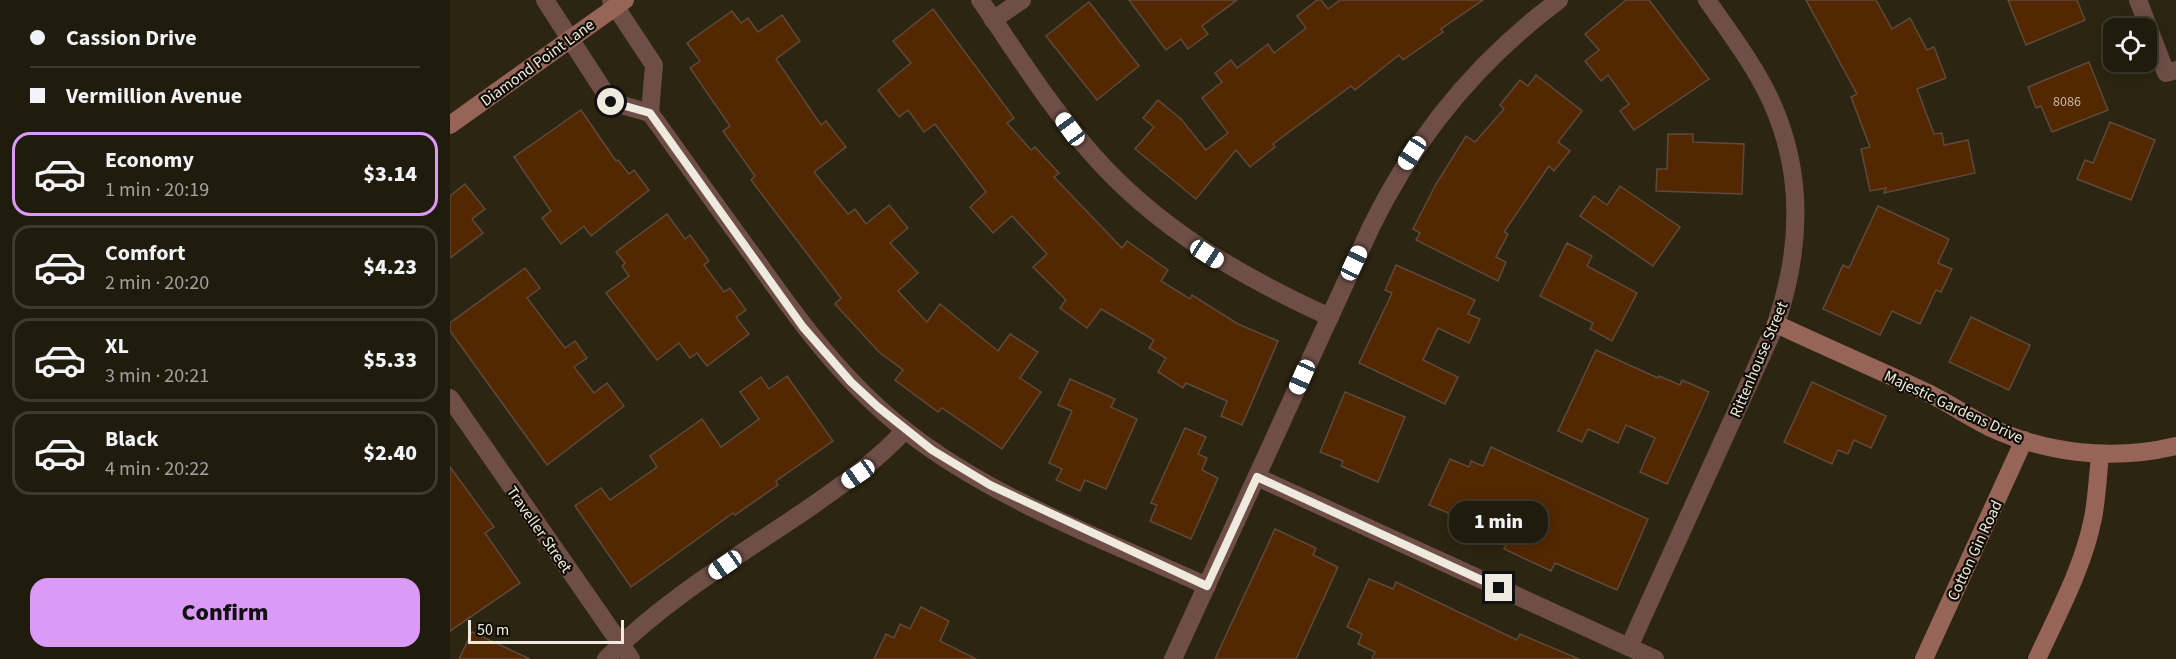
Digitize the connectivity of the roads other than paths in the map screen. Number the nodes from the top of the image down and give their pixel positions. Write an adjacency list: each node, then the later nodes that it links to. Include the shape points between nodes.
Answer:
1 (545, 0): 9 (street)
2 (980, 0): 8 (street)
3 (1022, 0): 8 (street)
4 (1559, 0): 13 (street, via 1486,62 1421,139 1386,196)
5 (1707, 0): 14 (street, Rittenhouse Street, via 1759,78 1788,149 1796,225 1791,275)
6 (2138, 0): 10 (street)
7 (617, 2): 9 (street, Diamond Point Lane); 11 (street, via 654,65)
8 (993, 20): 13 (street, via 1070,129 1140,202 1221,263)
9 (570, 37): 11 (street, via 611,102); 12 (street, Diamond Point Lane)
10 (2171, 71)
11 (650, 113): 16 (street, via 803,327 851,382)
12 (450, 125)
13 (1330, 317): 20 (street)
14 (1776, 324): 17 (street, Majestic Gardens Drive); 22 (street, Rittenhouse Street)
15 (450, 398): 23 (street, Traveller Street)
16 (905, 430): 21 (street, via 990,485); 23 (street, via 858,474 668,605)
17 (2024, 440): 19 (street, Majestic Gardens Drive); 27 (street, Cotton Gin Road)
18 (2176, 446): 19 (street, Majestic Gardens Drive)
19 (2100, 454): 28 (street, via 2093,518 2084,551)
20 (1257, 477): 21 (street); 22 (street)
21 (1207, 586): 25 (street)
22 (1629, 647): 26 (street)
23 (626, 652): 24 (street)
24 (606, 659)
25 (1173, 659)
26 (1654, 659)
27 (1924, 659)
28 (2037, 659)

